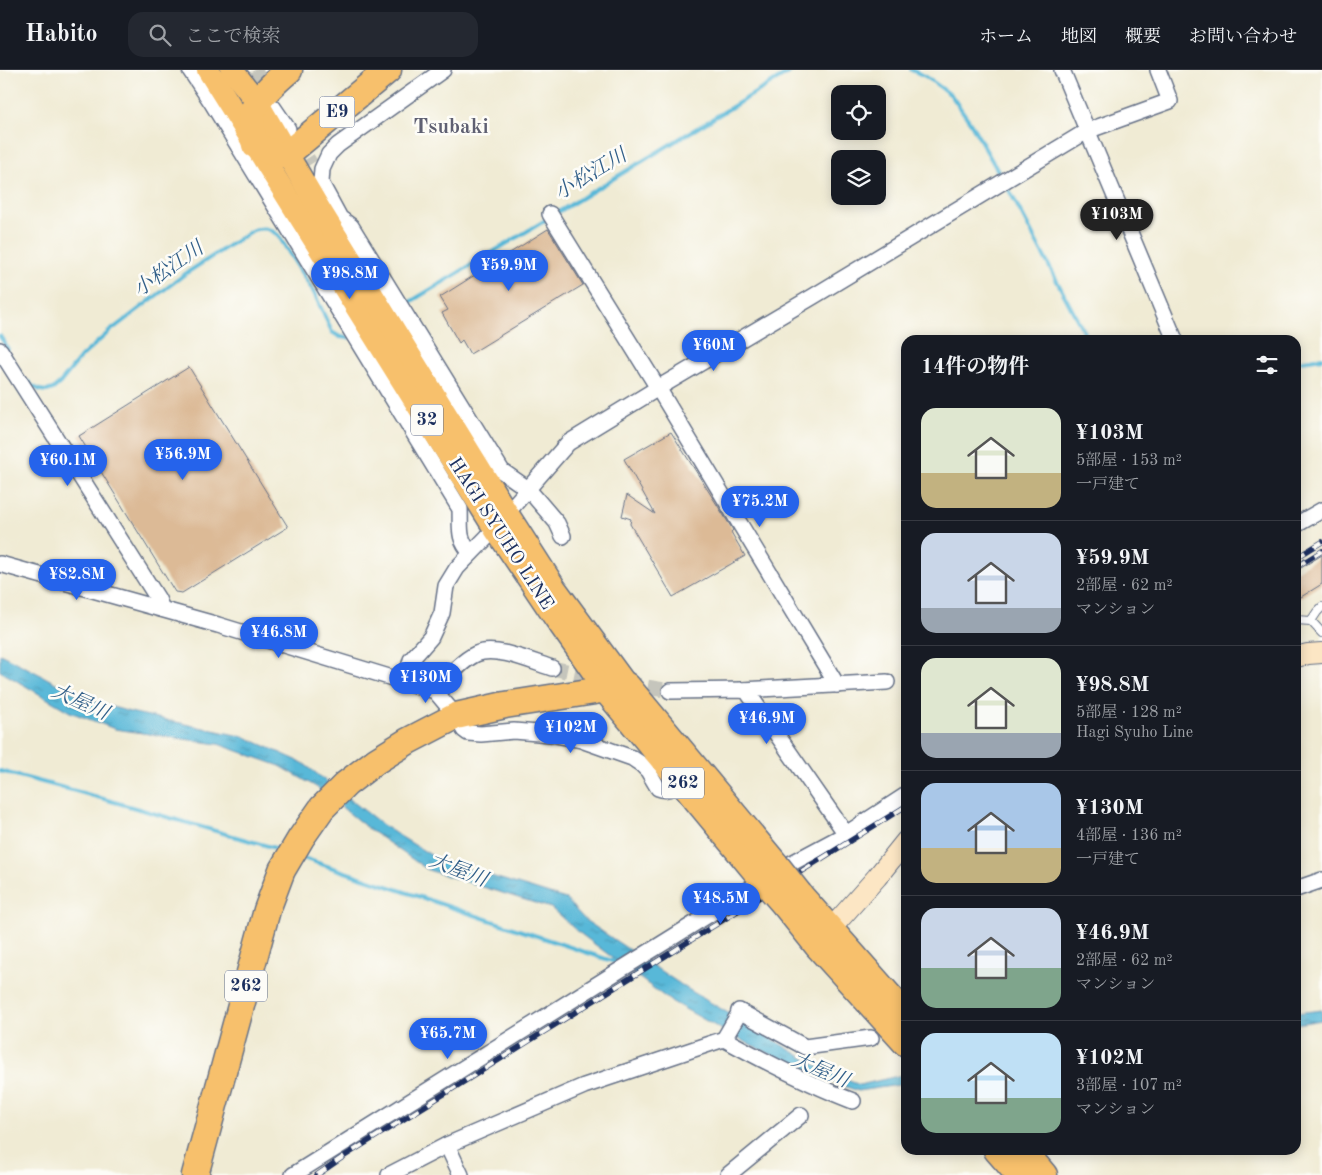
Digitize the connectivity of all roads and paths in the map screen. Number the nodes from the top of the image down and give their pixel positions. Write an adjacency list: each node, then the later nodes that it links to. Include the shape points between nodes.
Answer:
1 (190, 70): 22 (street, via 460,509 461,538)
2 (208, 70): 12 (main road, HAGI SYUHO LINE / 32)
3 (232, 70): 9 (main road, HAGI SYUHO LINE / 32)
4 (289, 70): 9 (highway)
5 (388, 70): 11 (highway, E9)
6 (444, 70): 17 (street, via 338,145 316,166 321,183 340,218 350,226 502,471)
7 (1062, 70): 10 (street)
8 (1158, 70): 10 (street, via 1170,101)
9 (265, 104): 11 (main road, HAGI SYUHO LINE / 32); 12 (highway, via 253,109)
10 (1087, 131): 14 (street); 16 (street)
11 (287, 142): 12 (highway, via 280,155); 19 (main road, HAGI SYUHO LINE / 32)
12 (254, 145): 19 (main road, HAGI SYUHO LINE / 32)
13 (550, 214): 16 (street)
14 (1173, 335)
15 (0, 350): 25 (street)
16 (658, 388): 17 (street, via 568,443); 34 (street)
17 (528, 489): 19 (street); 21 (street)
18 (1322, 510): 20 (street)
19 (501, 521): 22 (street); 35 (main road, HAGI SYUHO LINE / 32, via 561,626)
20 (1301, 522)
21 (563, 536)
22 (471, 553): 32 (street, via 446,586 442,613 430,637 411,660)
23 (0, 564): 25 (street)
24 (1322, 607): 27 (lane)
25 (162, 609): 32 (street)
26 (1301, 620): 27 (lane)
27 (1311, 621): 28 (lane)
28 (1322, 634)
29 (1322, 653): 30 (street)
30 (1301, 656)
31 (552, 668): 36 (street, via 488,651 464,662)
32 (405, 680): 36 (street)
33 (887, 682): 34 (street)
34 (837, 685): 37 (street)
35 (616, 688): 39 (highway, 262); 40 (highway, 262); 44 (highway, 262)
36 (435, 690): 39 (street)
37 (742, 690): 38 (street); 42 (street, via 746,690)
38 (670, 691)
39 (456, 716): 40 (street, via 468,733 514,731 550,734 581,740 632,758 648,771 658,788 664,790); 57 (highway, 262, via 408,741 346,784 322,808 282,870 267,910)
40 (681, 780): 44 (highway, 262)
41 (901, 798): 42 (street)
42 (846, 834): 58 (street, via 790,864)
43 (901, 847): 47 (street)
44 (767, 870): 47 (highway, 262, bridge)
45 (1322, 880): 46 (street)
46 (1301, 887)
47 (824, 937): 48 (highway, 262); 50 (highway, 262)
48 (901, 1010)
49 (725, 1037): 51 (street, via 738,1011 805,1047); 52 (street, via 779,1069); 54 (street, via 584,1086)
50 (901, 1037)
51 (871, 1038)
52 (853, 1101)
53 (802, 1116): 61 (street)
54 (448, 1146): 59 (street); 60 (street)
55 (1001, 1155): 62 (highway)
56 (1027, 1155): 63 (highway)
57 (194, 1175)
58 (293, 1175)
59 (389, 1175)
60 (461, 1175)
61 (728, 1175)
62 (1019, 1175)
63 (1044, 1175)

